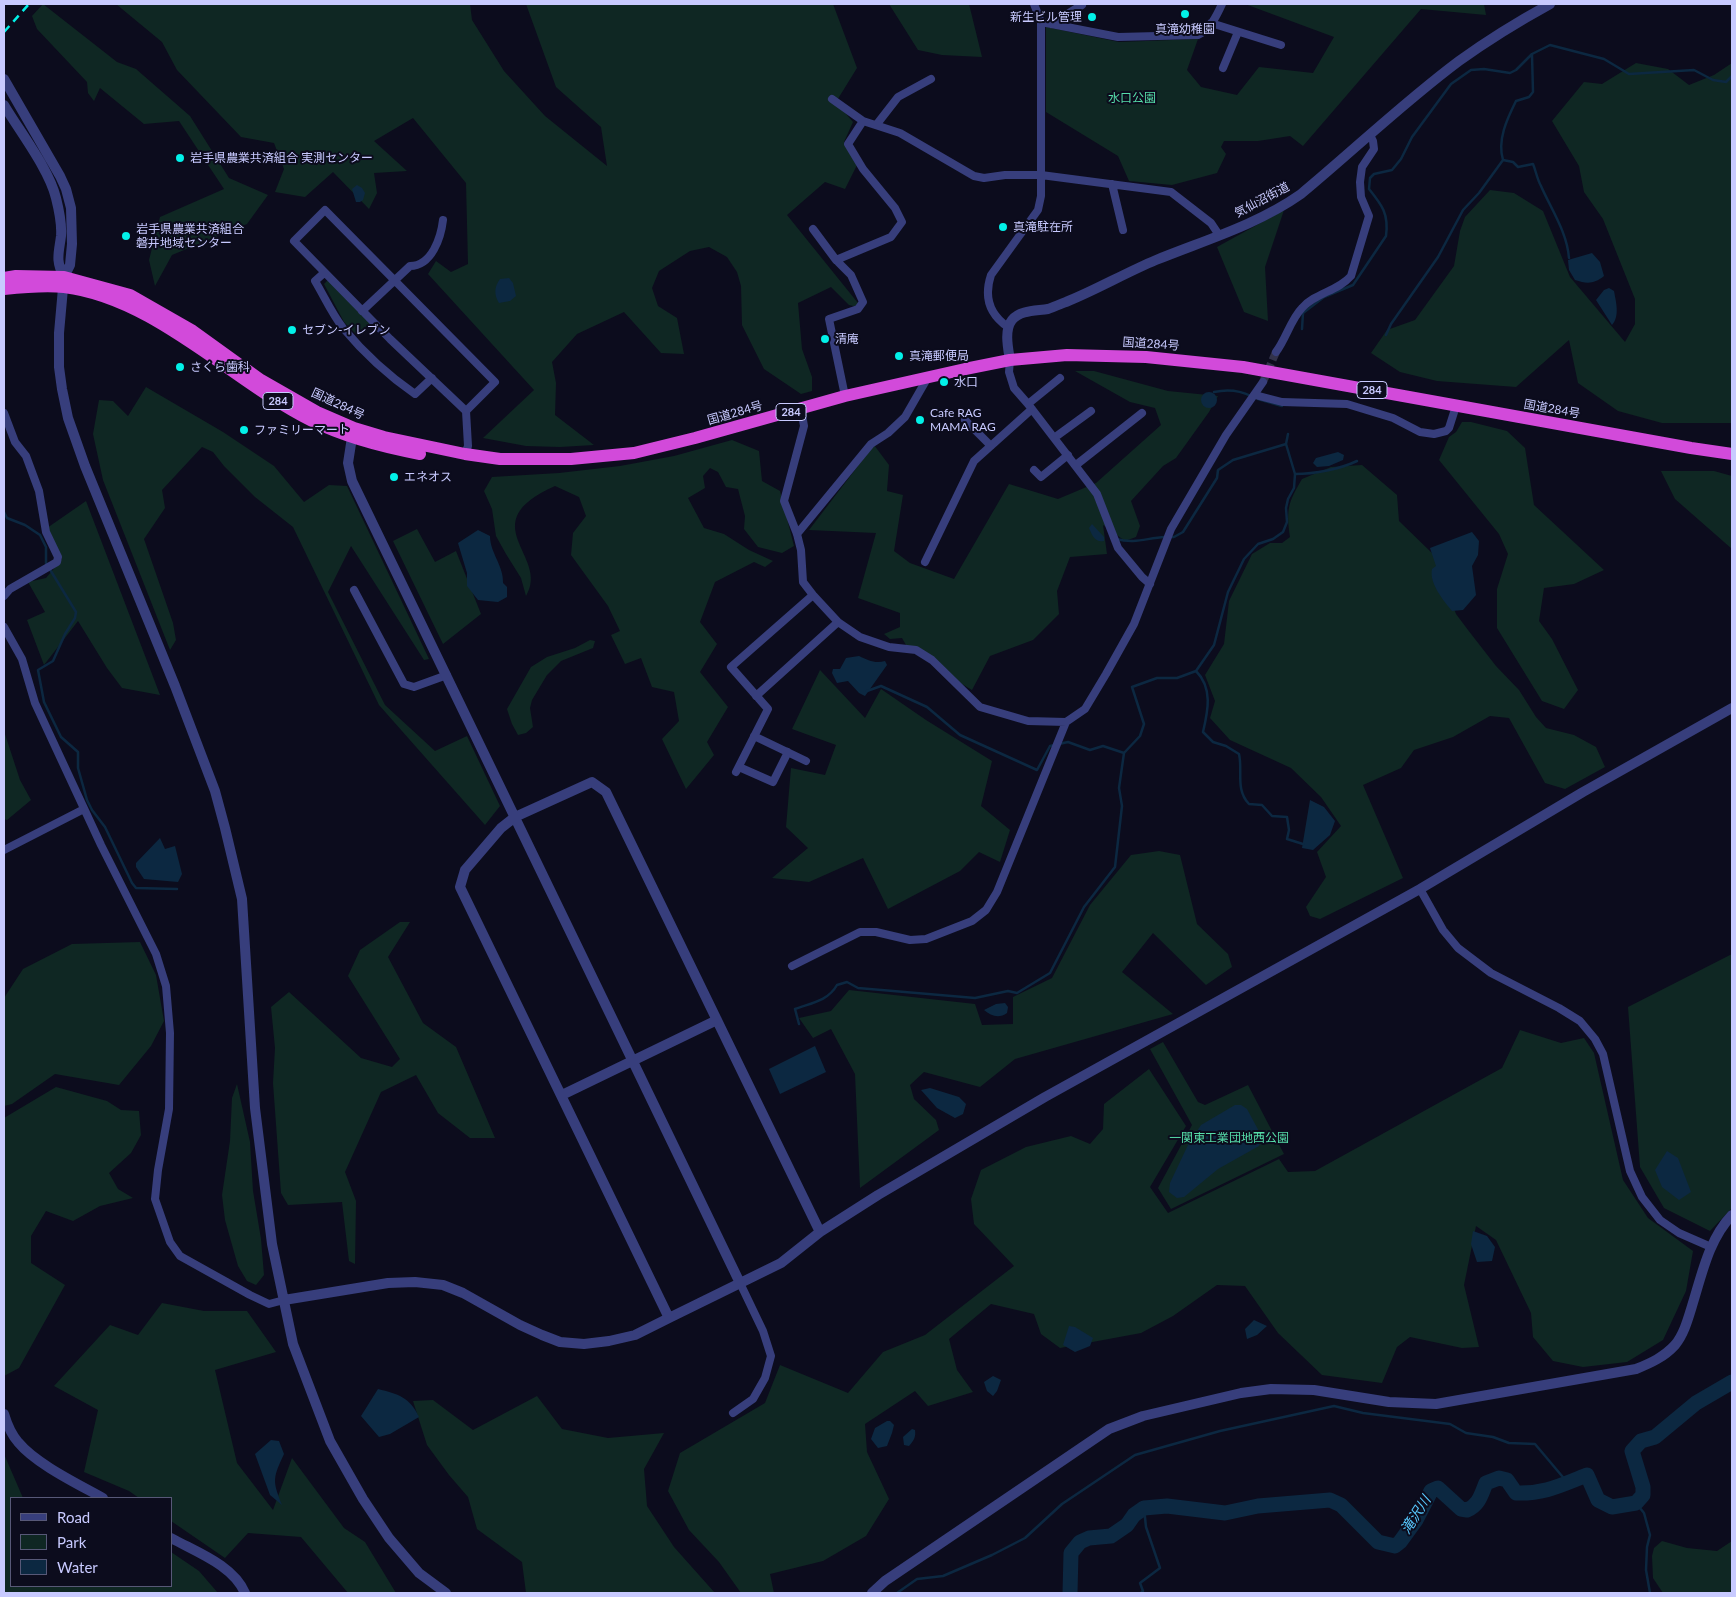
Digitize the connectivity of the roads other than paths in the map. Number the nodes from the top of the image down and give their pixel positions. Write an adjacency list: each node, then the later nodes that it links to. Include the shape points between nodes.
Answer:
1 (1034, 4): 5 (street)
2 (1082, 4): 7 (street)
3 (1222, 4): 6 (street)
4 (1550, 4): 17 (street, 気仙沼街道, via 1460,60)
5 (1041, 22): 7 (street); 18 (street)
6 (1211, 23): 7 (street, via 1198,35 1135,37 1118,37); 8 (street)
7 (1051, 24)
8 (1238, 32): 9 (street); 10 (street)
9 (1281, 45)
10 (1223, 68)
11 (4, 79): 28 (street, via 66,189 72,244)
12 (931, 79): 16 (street, via 898,97)
13 (832, 99): 15 (street)
14 (4, 105): 28 (street, via 46,173 56,197 61,234 57,260)
15 (864, 121): 16 (street); 24 (street, via 848,144 902,222 891,237)
16 (877, 124): 18 (street, via 900,132 974,176)
17 (1370, 135): 23 (street, 気仙沼街道, via 1283,206); 32 (street, via 1374,149 1362,168 1360,182 1361,197 1369,216 1351,276 1301,308)
18 (1041, 175): 19 (street); 31 (street, via 1038,210 991,275 987,286 990,307 1000,322)
19 (1112, 184): 22 (street); 23 (street, via 1171,192 1211,223)
20 (442, 220): 27 (street, via 442,232 426,260 410,266)
21 (813, 229): 24 (street)
22 (1123, 230)
23 (1219, 235): 31 (street, 気仙沼街道, via 1059,305 1021,314)
24 (836, 260): 39 (street, via 850,275 863,302 858,309 829,320)
25 (324, 273): 27 (street, via 294,241 325,210); 30 (street); 35 (street, via 315,281 343,327 368,355 415,394)
26 (4, 278): 28 (highway, 国道284号 / 284, via 16,276)
27 (394, 281): 30 (street); 43 (street, via 495,382)
28 (64, 282): 29 (highway, 国道284号 / 284); 48 (highway, 国道284号 / 284, via 127,306 177,334 261,392 312,420); 84 (street, via 59,367 68,418 215,791 242,899 256,1108 272,1244)
29 (4, 289)
30 (362, 310): 35 (street)
31 (1008, 326): 33 (street)
32 (1276, 352)
33 (1010, 360): 34 (highway, 国道284号 / 284); 40 (street, via 1009,372 1014,388); 41 (highway, 国道284号 / 284, via 1068,355 1183,360 1243,367)
34 (928, 377): 39 (highway, 国道284号 / 284); 57 (street, via 905,417 870,444)
35 (432, 378): 43 (street)
36 (1060, 378): 40 (street)
37 (1263, 382): 38 (street)
38 (1255, 395): 41 (street, via 1282,402 1347,404 1393,418 1420,432 1434,434 1449,428); 59 (street, via 1226,435 1170,529)
39 (845, 396): 42 (highway, 国道284号 / 284)
40 (1030, 406): 49 (street); 50 (street)
41 (1456, 406): 52 (highway, 国道284号 / 284)
42 (802, 409): 54 (highway, 国道284号 / 284, via 634,453); 57 (street, via 804,426 784,501)
43 (466, 411): 51 (street, via 468,446)
44 (1091, 411): 49 (street)
45 (4, 413): 62 (street, via 40,491 46,532 58,557 57,562 10,589)
46 (1142, 413): 55 (street)
47 (965, 420): 50 (street)
48 (353, 433): 51 (highway, 国道284号 / 284); 54 (highway, 国道284号 / 284, via 383,446 501,466 542,465); 65 (street, via 348,463 352,481)
49 (1054, 438): 53 (street)
50 (991, 446): 58 (street, via 974,461)
51 (465, 454): 54 (highway, 国道284号 / 284, via 500,459)
52 (1732, 454)
53 (1068, 455): 55 (street); 56 (street, via 1041,477)
54 (571, 459)
55 (1076, 465): 59 (street, via 1097,494 1118,548)
56 (1034, 470)
57 (796, 534): 61 (street, via 801,550 802,582)
58 (925, 562)
59 (1150, 584): 68 (street, via 1134,624 1085,709)
60 (354, 590): 65 (street, via 404,684 414,687)
61 (813, 595): 63 (street); 66 (street, via 730,667)
62 (4, 596)
63 (838, 622): 66 (street); 68 (street, via 860,637 889,647 916,650 932,660 980,707 1028,721)
64 (4, 627): 72 (street, via 22,659 35,703)
65 (448, 675): 73 (street)
66 (756, 696): 69 (street, via 768,709)
67 (1732, 708): 75 (street)
68 (1066, 722): 76 (street, via 997,892 986,910 972,921 926,939 910,940 876,932 860,932)
69 (754, 736): 70 (street); 70 (street, via 738,770 773,782)
70 (788, 752): 71 (street)
71 (806, 761)
72 (84, 808): 74 (street); 84 (street, via 156,954 166,986 170,1032 169,1109 155,1199 170,1242 180,1256 250,1296 269,1304)
73 (515, 817): 77 (street, via 592,782 606,792); 78 (street); 79 (street, via 501,828 465,870 460,887)
74 (4, 850)
75 (1420, 889): 81 (street, via 1045,1097); 82 (street, via 1443,930 1458,948 1491,973 1580,1021 1603,1054 1630,1171 1642,1197 1660,1220 1679,1233)
76 (792, 966)
77 (717, 1020): 78 (street); 81 (street)
78 (632, 1062): 79 (street); 83 (street)
79 (562, 1095): 85 (street)
80 (1732, 1215): 82 (street, via 1722,1225)
81 (820, 1232): 83 (street, via 781,1263)
82 (1711, 1247): 92 (street, via 1687,1322 1676,1344 1660,1359 1636,1369 1436,1404 1389,1402 1314,1390 1271,1389 1143,1416 1109,1429)
83 (740, 1283): 85 (street); 86 (street, via 771,1356 765,1378 754,1399)
84 (284, 1300): 85 (street, via 388,1283 443,1285 542,1335 560,1342 584,1344 635,1335); 91 (street, via 292,1344 330,1441 388,1538 420,1573)
85 (670, 1318)
86 (733, 1413)
87 (4, 1414): 88 (street, via 19,1443 32,1455)
88 (102, 1497)
89 (172, 1539): 90 (street, via 220,1565)
90 (244, 1593)
91 (446, 1593)
92 (872, 1593)

